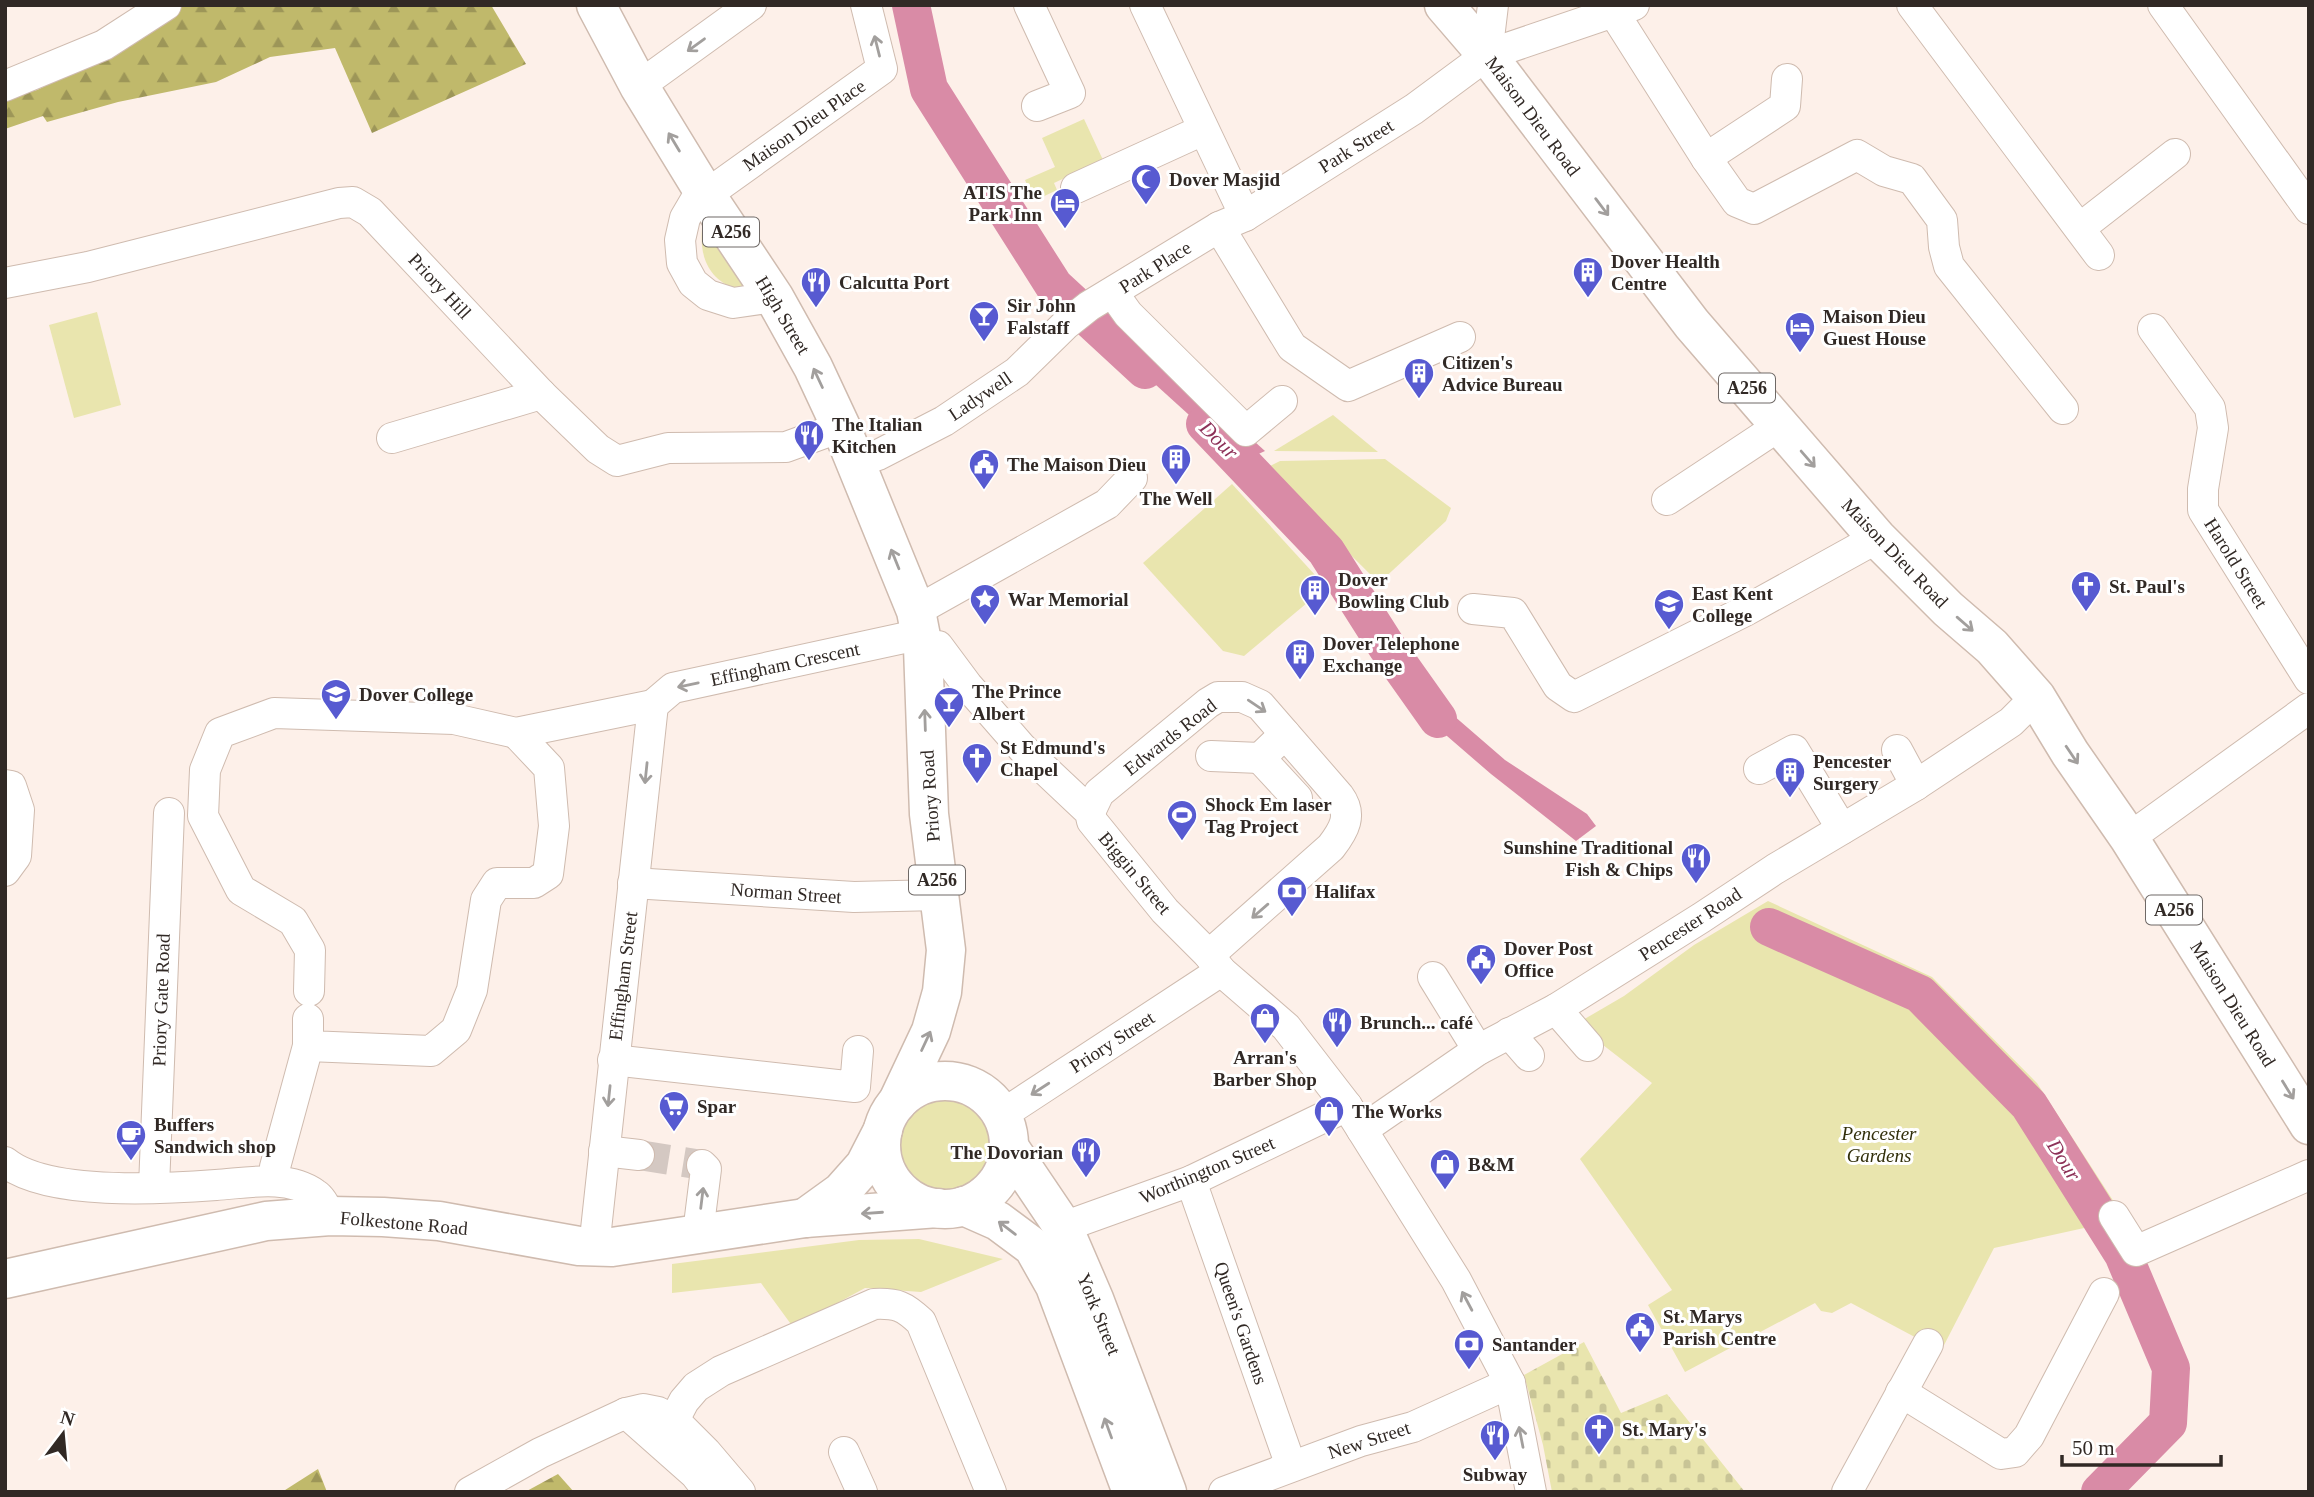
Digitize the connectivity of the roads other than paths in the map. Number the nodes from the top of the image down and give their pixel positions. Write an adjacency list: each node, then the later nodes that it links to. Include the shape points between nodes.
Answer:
1 (166, 5): 14 (street, via 104,45)
2 (596, 5): 15 (main road, High Street / A256)
3 (751, 5): 15 (street, one-way to 15)
4 (866, 5): 21 (street, Maison Dieu Place, one-way to 4, via 882,69)
5 (1029, 5): 16 (street, via 1070,93)
6 (1145, 5): 17 (street)
7 (1444, 5): 12 (main road, Maison Dieu Road / A256)
8 (1493, 5): 12 (street)
9 (1912, 5): 24 (street)
10 (2163, 5): 22 (street)
11 (1624, 9): 12 (street, Park Street); 19 (street)
12 (1487, 55): 23 (street, Park Street, via 1414,109); 34 (main road, Maison Dieu Road / A256, one-way to 34, via 1692,324)
13 (1787, 79): 19 (street, via 1785,106)
14 (5, 86)
15 (639, 86): 21 (main road, High Street / A256, one-way to 15)
16 (1037, 106)
17 (1203, 130): 20 (street); 23 (street)
18 (2175, 154): 24 (street)
19 (1706, 158): 33 (street, via 1737,202 1754,209 1857,155 1884,171 1912,179 1942,220 1949,266)
20 (1076, 188)
21 (704, 192): 27 (main road, High Street / A256); 27 (street, via 685,218 680,240 682,263 693,283 708,295 733,303)
22 (2309, 209)
23 (1232, 222): 28 (street, Park Place); 30 (street, via 1292,347 1348,386)
24 (2080, 228): 25 (street)
25 (2099, 255)
26 (5, 283): 31 (street, Priory Hill, via 354,202 370,212)
27 (774, 297): 35 (main road, High Street / A256, one-way to 27)
28 (1085, 317): 32 (street, via 1128,314 1246,431); 37 (street, Ladywell, via 1017,372 944,421)
29 (2153, 329): 43 (street, Harold Street, via 2210,408 2213,428 2203,510)
30 (1460, 338)
31 (541, 394): 35 (street, Priory Hill, via 598,449 617,461 668,448 786,447); 36 (street)
32 (1282, 401)
33 (2063, 409)
34 (1779, 426): 39 (street); 40 (main road, Maison Dieu Road / A256, one-way to 40)
35 (841, 427): 37 (main road, High Street / A256)
36 (392, 438)
37 (856, 463): 42 (main road, High Street / A256, one-way to 37)
38 (1132, 478): 42 (street, Effingham Crescent, via 1107,504)
39 (1679, 485)
40 (1877, 538): 41 (street, via 1574,697 1558,686 1513,613); 44 (main road, Maison Dieu Road / A256, one-way to 44, via 1992,647)
41 (1473, 609)
42 (921, 631): 45 (street, Effingham Crescent, one-way to 45, via 673,688); 58 (street, Biggin Street, via 1022,748); 64 (main road, Priory Road / A256, one-way to 42, via 929,814)
43 (2309, 679)
44 (2036, 697): 56 (street, Pencester Road, via 2011,722); 61 (main road, Maison Dieu Road / A256, one-way to 61)
45 (653, 705): 47 (street); 63 (street, Effingham Street, one-way to 63)
46 (2309, 708): 61 (street)
47 (559, 724): 48 (street); 53 (street)
48 (516, 733): 53 (street); 68 (street, via 454,719 274,713 220,733 205,770 203,816 241,890 293,921 310,950)
49 (1285, 734): 52 (street); 58 (street, Edwards Road, one-way to 49, via 1099,793 1218,697 1242,697 1260,705); 65 (street, Edwards Road, one-way to 65, via 1345,804 1357,809 1331,847)
50 (1896, 750): 56 (street)
51 (1211, 756): 52 (street)
52 (1260, 758): 57 (street)
53 (549, 768): 68 (street, via 554,826 548,874 534,883 497,883 486,900 472,990 456,1030 431,1051)
54 (1759, 769): 60 (street, via 1794,750)
55 (5, 785): 62 (street, via 10,786 19,810 16,856)
56 (1916, 785): 60 (street, Pencester Road)
57 (1297, 798)
58 (1090, 812): 65 (street, Biggin Street, via 1092,821 1157,901)
59 (169, 813): 87 (street, Priory Gate Road)
60 (1842, 829): 67 (street, Pencester Road, via 1725,894)
61 (2129, 838): 77 (main road, Maison Dieu Road / A256, one-way to 77)
62 (5, 871)
63 (633, 883): 64 (street, Norman Street, via 853,903); 74 (street, Effingham Street)
64 (939, 895): 75 (main road, Priory Road / A256, one-way to 64, via 931,1031 942,992 946,950)
65 (1215, 963): 76 (street, Biggin Street, via 1286,1027); 78 (street, Priory Street, one-way to 78)
66 (1433, 977): 71 (street)
67 (1556, 1009): 69 (street, Pencester Road); 70 (street)
68 (308, 1019): 84 (street)
69 (1509, 1033): 71 (street, Pencester Road); 73 (street)
70 (1588, 1046)
71 (1478, 1050): 76 (street, Pencester Road)
72 (858, 1051): 74 (street, via 855,1087)
73 (1529, 1056)
74 (613, 1060): 79 (street, Effingham Street, one-way to 79)
75 (890, 1117): 78 (main road, via 909,1091 925,1084 959,1082 982,1093); 88 (main road, via 881,1148 893,1182 921,1204); 91 (main road, Folkestone Road, via 865,1165 841,1192)
76 (1355, 1118): 85 (street, Worthington Street); 99 (street, Biggin Street, one-way to 76, via 1456,1280)
77 (2309, 1125)
78 (1006, 1130): 88 (main road, via 1002,1175 979,1199); 93 (main road, York Street)
79 (604, 1151): 80 (street); 95 (street, Effingham Street)
80 (639, 1155)
81 (5, 1162): 87 (street, via 64,1184)
82 (702, 1165): 94 (street, one-way to 82, via 706,1170)
83 (2309, 1175): 90 (street, via 2136,1251)
84 (274, 1181): 86 (street); 89 (street, via 313,1192)
85 (1191, 1181): 93 (street, Worthington Street); 104 (street, Queen's Gardens)
86 (228, 1184): 87 (street); 92 (street, via 255,1197)
87 (154, 1186)
88 (951, 1207): 91 (main road, Folkestone Road, one-way to 91); 110 (main road, York Street, one-way to 88, via 1055,1286 1033,1247 998,1221)
89 (330, 1216): 92 (main road, Folkestone Road); 95 (main road, Folkestone Road, via 439,1222)
90 (2114, 1216)
91 (805, 1218): 94 (main road, Folkestone Road)
92 (266, 1221): 96 (main road, Folkestone Road)
93 (1063, 1227): 111 (main road, York Street)
94 (698, 1233): 95 (main road, Folkestone Road)
95 (594, 1248)
96 (5, 1279)
97 (2104, 1293): 100 (street, via 2029,1436 2015,1452 2001,1454)
98 (1928, 1344): 100 (street)
99 (1499, 1387): 104 (street, New Street, via 1413,1427); 113 (street, Biggin Street, one-way to 99)
100 (1902, 1392): 114 (street)
101 (626, 1413): 102 (street, via 643,1409); 105 (street); 106 (street)
102 (674, 1420): 107 (street); 109 (street, via 696,1387 721,1371 873,1304 891,1304 907,1309 921,1322)
103 (844, 1452): 108 (street)
104 (1291, 1465): 112 (street, New Street)
105 (470, 1492)
106 (709, 1492)
107 (740, 1492)
108 (862, 1492)
109 (990, 1492)
110 (1132, 1492)
111 (1167, 1492)
112 (1224, 1492)
113 (1531, 1492)
114 (1847, 1492)

